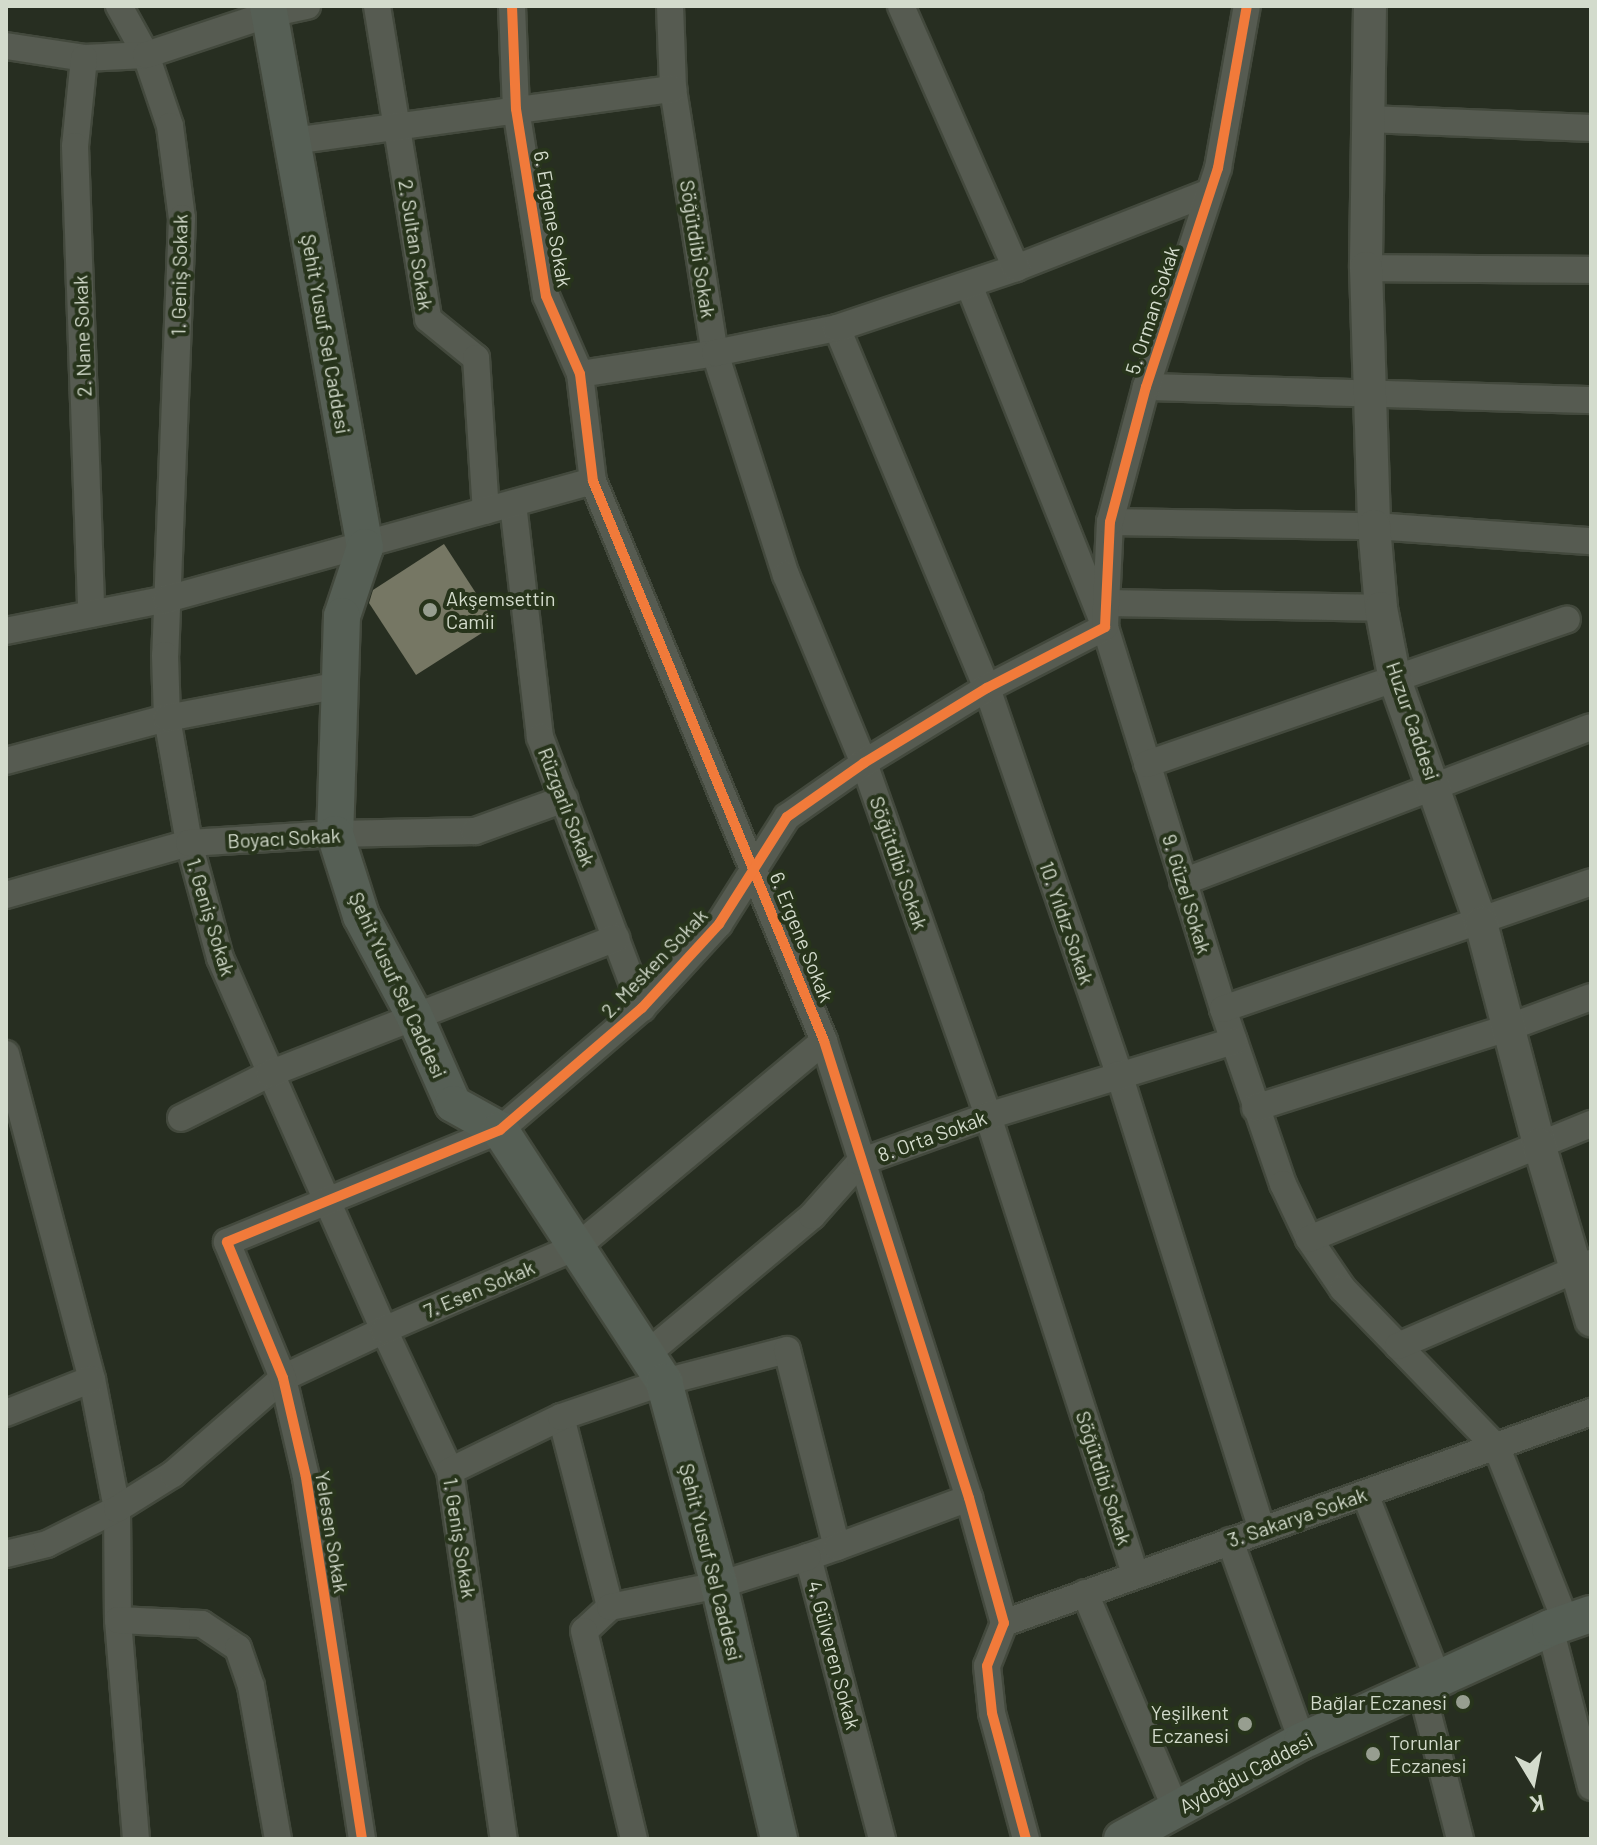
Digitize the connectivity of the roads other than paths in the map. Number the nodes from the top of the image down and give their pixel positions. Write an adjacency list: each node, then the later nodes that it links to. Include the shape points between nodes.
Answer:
1 (119, 6): 11 (street, 1. Geniş Sokak)
2 (307, 6): 9 (street)
3 (377, 6): 16 (street, 2. Sultan Sokak)
4 (512, 6): 14 (street, 6. Ergene Sokak)
5 (670, 6): 13 (street, Söğütdibi Sokak)
6 (901, 6): 20 (street)
7 (1247, 6): 19 (street, 5. Orman Sokak)
8 (1370, 6): 15 (street, Huzur Caddesi)
9 (268, 10): 11 (street); 18 (main road, Şehit Yusuf Sel Caddesi)
10 (6, 46): 12 (street)
11 (146, 55): 12 (street); 37 (street, 1. Geniş Sokak, via 170,126 182,218)
12 (84, 58): 39 (street, 2. Nane Sokak, via 75,146)
13 (673, 89): 14 (street); 25 (street, Söğütdibi Sokak)
14 (516, 109): 16 (street); 26 (street, 6. Ergene Sokak, via 546,296)
15 (1368, 119): 17 (street); 21 (street, Huzur Caddesi)
16 (397, 125): 18 (street); 32 (street, 2. Sultan Sokak, via 428,319 476,358)
17 (1591, 128)
18 (292, 141): 36 (main road, Şehit Yusuf Sel Caddesi)
19 (1210, 192): 20 (street); 27 (street, 5. Orman Sokak)
20 (1016, 268): 23 (street)
21 (1366, 268): 22 (street); 28 (street, Huzur Caddesi)
22 (1591, 270)
23 (969, 285): 24 (street); 40 (street, 9. Güzel Sokak)
24 (837, 328): 25 (street); 45 (street, 10. Yıldız Sokak)
25 (715, 353): 26 (street); 49 (street, Söğütdibi Sokak, via 786,575)
26 (580, 374): 30 (street, 6. Ergene Sokak)
27 (1146, 387): 28 (street); 33 (street, 5. Orman Sokak)
28 (1368, 393): 29 (street); 34 (street, Huzur Caddesi)
29 (1591, 400)
30 (593, 481): 31 (street); 55 (street, 6. Ergene Sokak)
31 (513, 504): 32 (street); 52 (street, Rüzgarlı Sokak, via 540,737)
32 (486, 511): 36 (street)
33 (1110, 522): 34 (street); 40 (street, 5. Orman Sokak)
34 (1374, 526): 35 (street); 38 (street, Huzur Caddesi)
35 (1591, 541)
36 (365, 547): 37 (street); 44 (main road, Şehit Yusuf Sel Caddesi, via 342,616)
37 (167, 599): 39 (street); 46 (street, 1. Geniş Sokak)
38 (1381, 608): 40 (street); 43 (street, Huzur Caddesi)
39 (91, 614): 42 (street)
40 (1106, 615): 45 (street, 2. Mesken Sokak); 50 (street, 9. Güzel Sokak)
41 (1567, 619): 43 (street)
42 (6, 631)
43 (1395, 680): 50 (street); 51 (street, Huzur Caddesi)
44 (340, 685): 46 (street); 53 (main road, Şehit Yusuf Sel Caddesi)
45 (987, 688): 49 (street, 2. Mesken Sokak); 70 (street, 10. Yıldız Sokak)
46 (167, 718): 48 (street); 54 (street, 1. Geniş Sokak)
47 (1591, 727): 51 (street)
48 (6, 761)
49 (864, 763): 55 (street, 2. Mesken Sokak, via 787,817); 72 (street, Söğütdibi Sokak)
50 (1147, 764): 56 (street, 9. Güzel Sokak)
51 (1435, 786): 56 (street); 59 (street, Huzur Caddesi)
52 (564, 799): 53 (street, Boyacı Sokak, via 475,831); 60 (street, Rüzgarlı Sokak)
53 (335, 834): 54 (street, Boyacı Sokak); 64 (main road, Şehit Yusuf Sel Caddesi, via 361,916)
54 (189, 843): 58 (street, Boyacı Sokak); 69 (street, 1. Geniş Sokak, via 220,958)
55 (755, 867): 62 (street, 2. Mesken Sokak, via 719,924); 66 (street, 6. Ergene Sokak)
56 (1183, 882): 63 (street, 9. Güzel Sokak)
57 (1591, 882): 59 (street)
58 (6, 895)
59 (1481, 923): 63 (street); 65 (street, Huzur Caddesi)
60 (616, 938): 62 (street, Rüzgarlı Sokak); 64 (street)
61 (1591, 997): 65 (street)
62 (642, 1008): 75 (street, 2. Mesken Sokak)
63 (1223, 1009): 67 (street, 9. Güzel Sokak)
64 (414, 1015): 69 (street); 75 (main road, Şehit Yusuf Sel Caddesi, via 453,1104)
65 (1510, 1027): 71 (street); 76 (street, Huzur Caddesi)
66 (824, 1041): 77 (street, 6. Ergene Sokak); 81 (street, 7. Esen Sokak)
67 (1234, 1041): 70 (street, 8. Orta Sokak); 71 (street, 9. Güzel Sokak)
68 (6, 1054): 88 (street)
69 (269, 1074): 73 (street); 78 (street, 1. Geniş Sokak)
70 (1119, 1074): 72 (street, 8. Orta Sokak); 97 (street, 10. Yıldız Sokak)
71 (1255, 1108): 79 (street, 9. Güzel Sokak)
72 (988, 1116): 77 (street, 8. Orta Sokak); 102 (street, Söğütdibi Sokak)
73 (181, 1118)
74 (1591, 1124): 76 (street)
75 (500, 1130): 78 (street, 2. Mesken Sokak); 81 (main road, Şehit Yusuf Sel Caddesi)
76 (1539, 1144): 79 (street); 82 (street, Huzur Caddesi)
77 (860, 1162): 86 (street, 8. Orta Sokak, via 812,1216); 95 (street, 6. Ergene Sokak)
78 (328, 1201): 80 (street, 2. Mesken Sokak); 84 (street, 1. Geniş Sokak)
79 (1309, 1239): 85 (street, 9. Güzel Sokak, via 1343,1289)
80 (227, 1242): 87 (street, Yelesen Sokak)
81 (578, 1246): 84 (street, 7. Esen Sokak); 86 (main road, Şehit Yusuf Sel Caddesi)
82 (1583, 1265): 83 (street, Huzur Caddesi); 85 (street)
83 (1591, 1320)
84 (384, 1330): 87 (street, 7. Esen Sokak); 93 (street, 1. Geniş Sokak)
85 (1398, 1346): 92 (street, 9. Güzel Sokak)
86 (655, 1368): 91 (street); 99 (street, via 787,1350); 103 (main road, Şehit Yusuf Sel Caddesi)
87 (283, 1378): 96 (street, 7. Esen Sokak, via 173,1474); 115 (street, Yelesen Sokak, via 306,1477)
88 (92, 1379): 90 (street); 96 (street)
89 (1591, 1412): 92 (street, 3. Sakarya Sokak)
90 (6, 1413)
91 (561, 1417): 93 (street); 105 (street)
92 (1497, 1448): 94 (street, 3. Sakarya Sokak); 107 (street)
93 (450, 1471): 116 (street, 1. Geniş Sokak)
94 (1365, 1494): 97 (street, 3. Sakarya Sokak); 109 (street)
95 (969, 1498): 99 (street); 108 (street, 6. Ergene Sokak)
96 (117, 1509): 100 (street, 7. Esen Sokak, via 47,1544); 106 (street)
97 (1262, 1530): 98 (street, 3. Sakarya Sokak)
98 (1230, 1541): 102 (street, 3. Sakarya Sokak); 110 (street)
99 (837, 1547): 101 (street, 4. Gülveren Sokak)
100 (6, 1554)
101 (808, 1557): 103 (street); 119 (street, 4. Gülveren Sokak)
102 (1135, 1574): 104 (street, 3. Sakarya Sokak)
103 (719, 1585): 105 (street); 118 (main road, Şehit Yusuf Sel Caddesi)
104 (1085, 1593): 108 (street, 3. Sakarya Sokak); 112 (street)
105 (610, 1607): 117 (street, via 584,1631)
106 (118, 1620): 113 (street); 114 (street, via 202,1624 238,1648 251,1686)
107 (1569, 1621): 109 (main road, Aydoğdu Caddesi); 111 (street)
108 (1004, 1623): 120 (street, via 987,1666 992,1713)
109 (1429, 1683): 110 (main road, Aydoğdu Caddesi); 122 (street)
110 (1302, 1741): 112 (main road, Aydoğdu Caddesi)
111 (1591, 1787)
112 (1176, 1810): 121 (main road, Aydoğdu Caddesi)
113 (136, 1839)
114 (278, 1839)
115 (362, 1839)
116 (504, 1839)
117 (634, 1839)
118 (779, 1839)
119 (882, 1839)
120 (1026, 1839)
121 (1122, 1839)
122 (1460, 1839)

